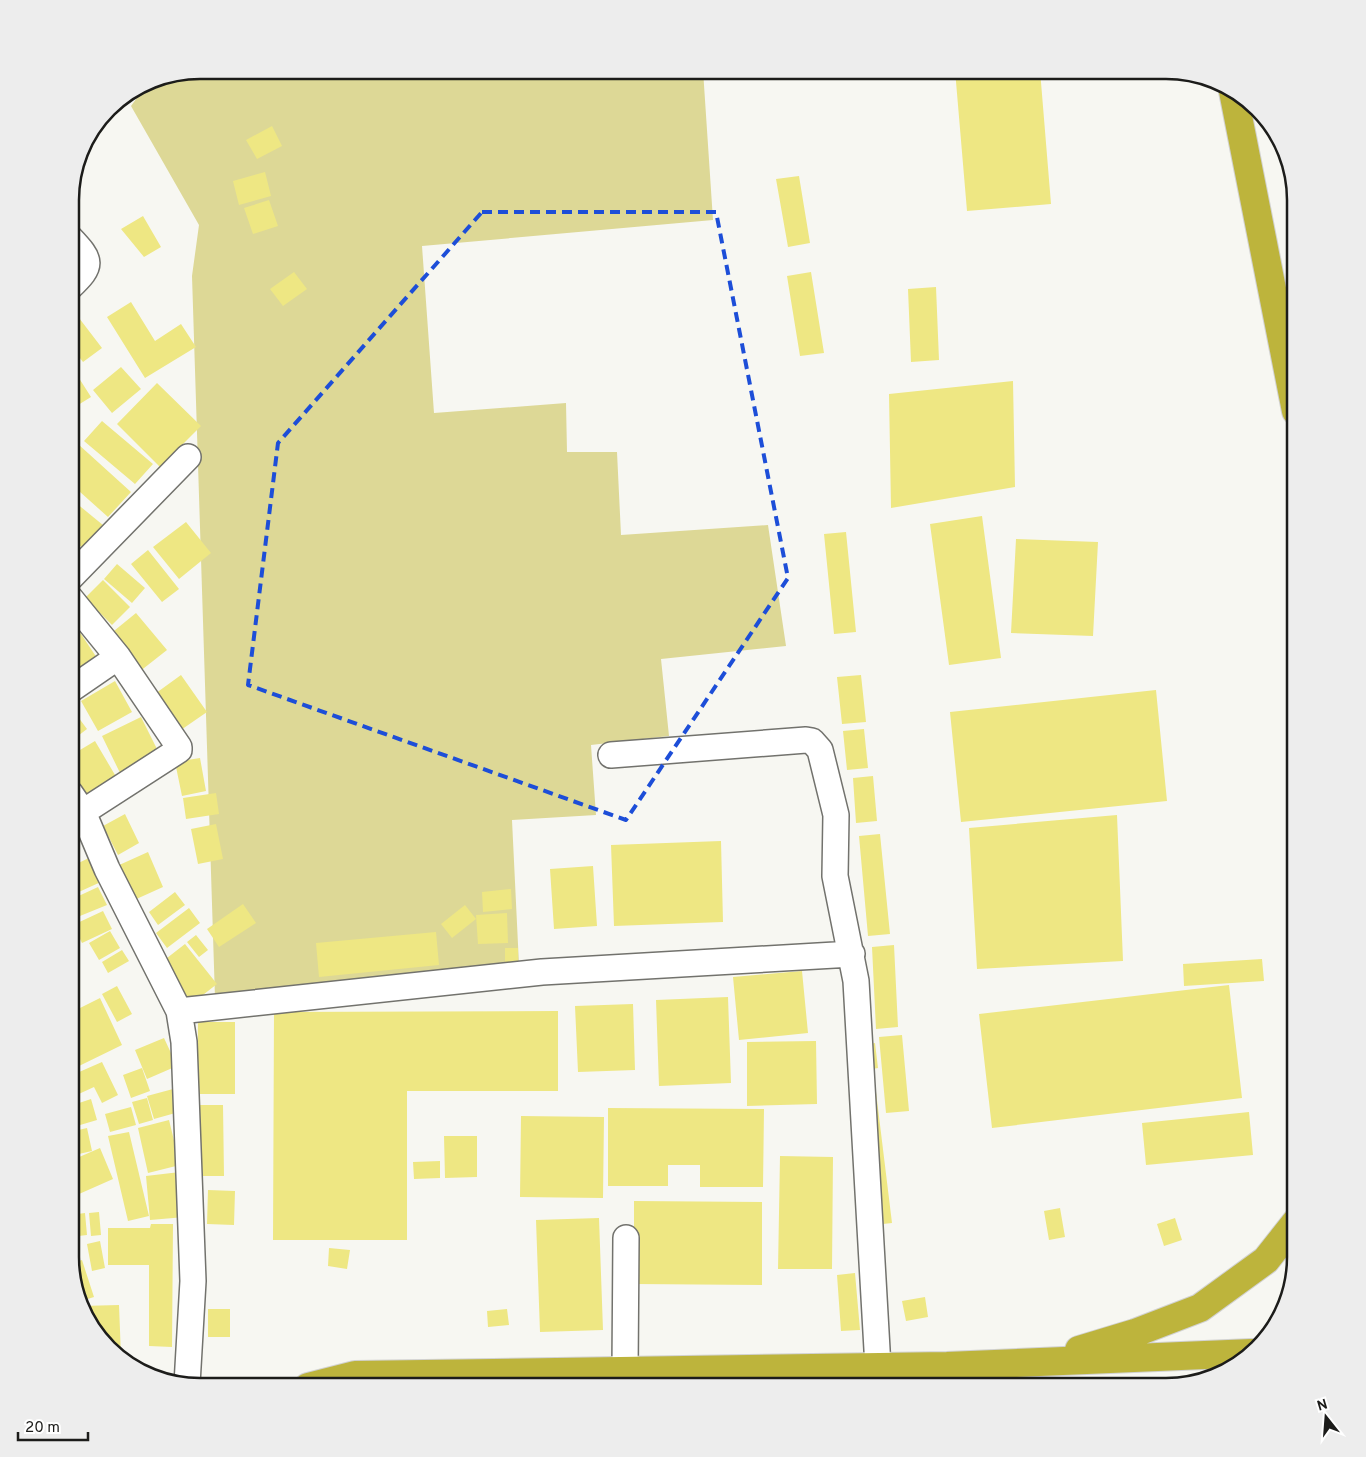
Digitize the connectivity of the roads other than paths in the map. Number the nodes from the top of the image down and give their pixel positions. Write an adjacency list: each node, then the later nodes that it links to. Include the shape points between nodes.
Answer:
1 (1235, 100): 4 (highway)
2 (79, 247): 3 (street, via 88,266)
3 (79, 279)
4 (1287, 365)
5 (188, 457): 6 (street)
6 (79, 569)
7 (79, 609): 8 (street)
8 (118, 657): 9 (street); 11 (street, via 179,750)
9 (79, 684)
10 (610, 755): 13 (street, via 806,740 816,744 836,815 835,876)
11 (79, 801)
12 (79, 806): 14 (street)
13 (852, 954): 14 (street, via 542,972); 19 (street)
14 (179, 1011): 21 (street, via 184,1042 192,1281)
15 (1287, 1233): 18 (highway, via 1266,1260 1200,1308)
16 (626, 1238): 20 (street)
17 (1239, 1354): 18 (highway)
18 (1044, 1362): 19 (highway)
19 (878, 1367): 20 (highway)
20 (625, 1371): 22 (highway, via 355,1375)
21 (187, 1377)
22 (343, 1378)

